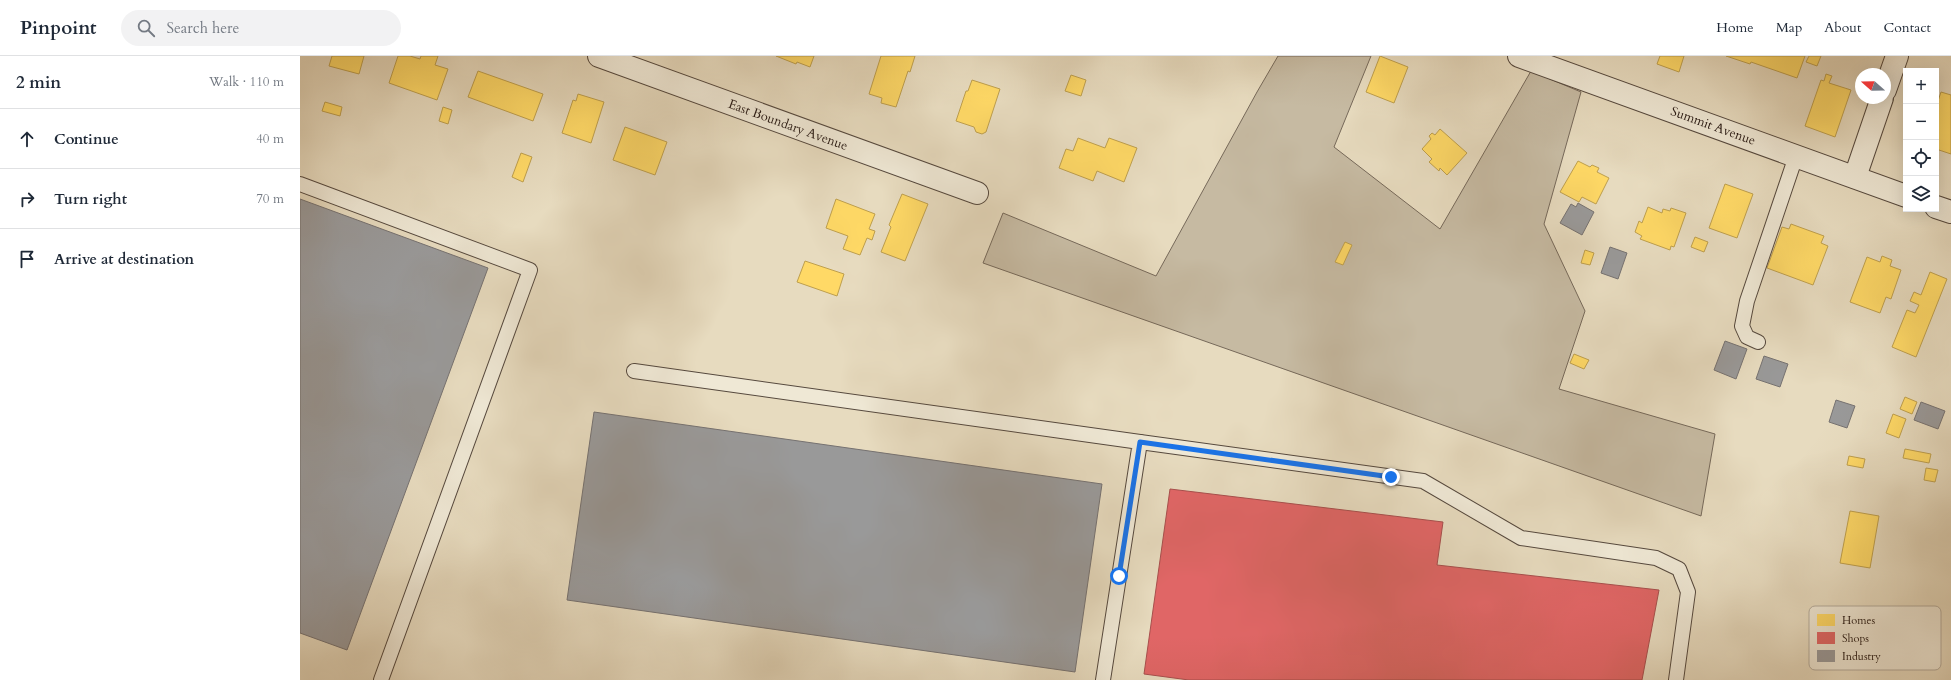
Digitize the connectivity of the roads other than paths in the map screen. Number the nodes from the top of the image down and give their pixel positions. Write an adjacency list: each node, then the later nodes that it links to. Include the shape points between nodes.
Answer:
1 (599, 56): 9 (street, East Boundary Avenue)
2 (1519, 56): 6 (street, Summit Avenue)
3 (1897, 56): 4 (street)
4 (1891, 73)
5 (1880, 104): 7 (street)
6 (1796, 156): 7 (street, Summit Avenue); 13 (lane, via 1747,301 1742,326 1747,337)
7 (1855, 177): 10 (street, Summit Avenue)
8 (300, 184): 16 (lane, via 530,270)
9 (977, 194)
10 (1903, 195)
11 (1939, 208): 12 (street)
12 (1951, 212)
13 (1758, 342)
14 (634, 371): 15 (lane)
15 (1140, 442): 17 (lane); 18 (lane, via 1423,481 1521,538 1656,558 1678,570 1688,592)
16 (381, 680)
17 (1103, 680)
18 (1676, 680)

